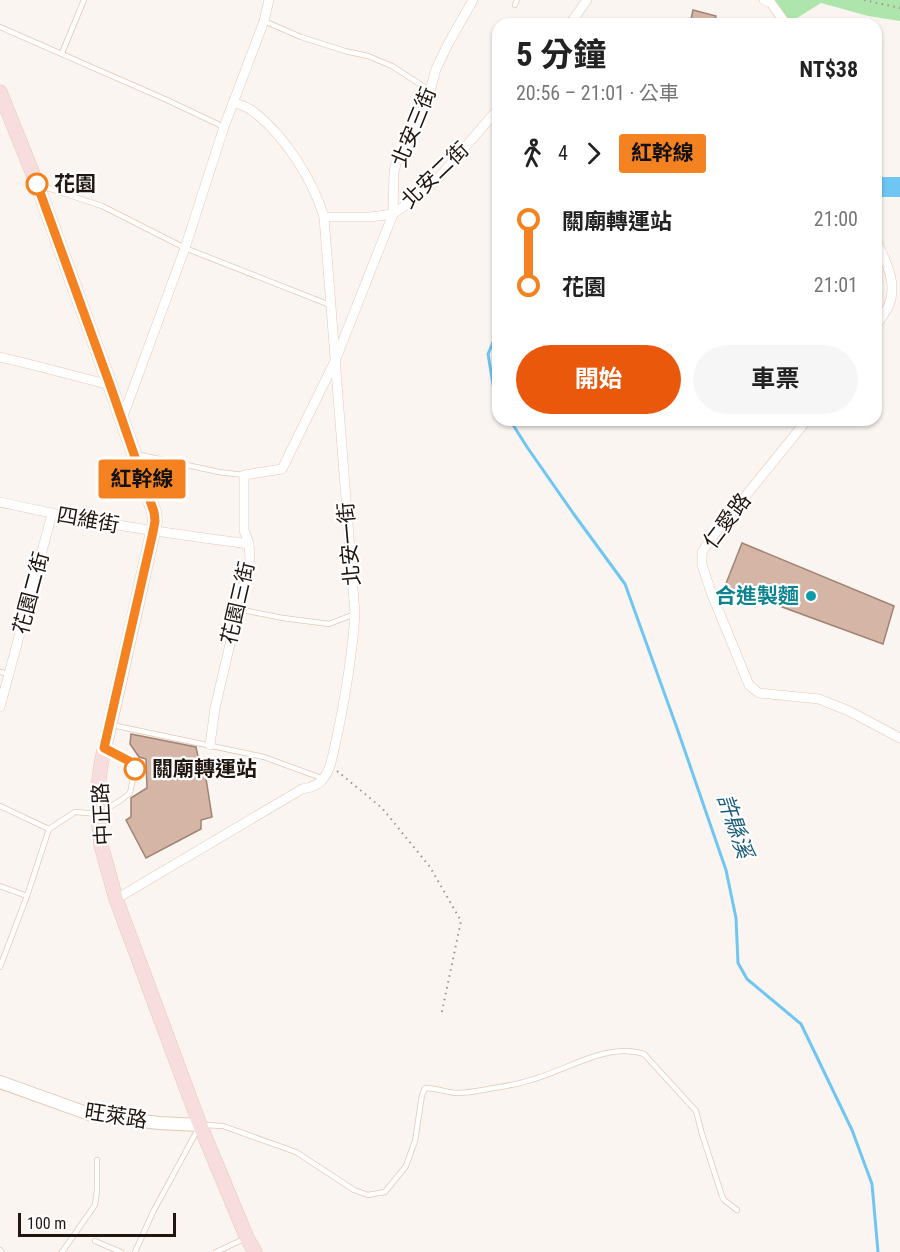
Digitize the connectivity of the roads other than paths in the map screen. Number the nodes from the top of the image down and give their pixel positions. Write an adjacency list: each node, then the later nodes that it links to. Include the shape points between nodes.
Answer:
1 (84, 0): 10 (lane)
2 (269, 0): 8 (street)
3 (472, 0): 11 (street, 北安三街, via 436,69)
4 (587, 0): 6 (street)
5 (764, 0): 7 (street)
6 (574, 18)
7 (782, 18)
8 (264, 21): 11 (lane, via 300,37 392,66); 13 (street)
9 (0, 27): 10 (lane)
10 (62, 53): 15 (lane)
11 (430, 91): 17 (street, 北安三街, via 413,136 399,154 394,171)
12 (0, 92): 16 (main road, 中正路)
13 (233, 102): 15 (street); 18 (street, 北安一街, via 255,113 288,148)
14 (492, 116): 17 (street, 北安二街, via 425,191)
15 (224, 127): 19 (street)
16 (37, 184): 19 (lane, via 102,206); 25 (main road, 中正路)
17 (393, 214): 18 (street, 北安二街); 24 (street, 北安三街)
18 (324, 217): 21 (street, 北安一街)
19 (185, 248): 21 (lane); 26 (street)
20 (882, 254): 22 (street, via 892,281 889,303)
21 (330, 306): 24 (street, 北安一街)
22 (882, 315)
23 (0, 357): 25 (street)
24 (334, 361): 29 (street, via 282,469); 35 (street, 北安一街)
25 (110, 385): 26 (main road, 中正路)
26 (122, 420): 28 (main road, 中正路)
27 (802, 426): 39 (street, 仁愛路, via 713,536 702,552 702,565 749,685 759,693 819,699)
28 (133, 453): 29 (lane); 32 (main road, 中正路, via 154,512)
29 (244, 475): 33 (street, 花園三街, via 244,530)
30 (0, 502): 31 (street, 四維街)
31 (52, 514): 32 (street, 四維街); 36 (street, 花園二街)
32 (153, 532): 33 (street, 四維街); 38 (main road, 中正路)
33 (249, 544): 34 (street, 花園三街, via 250,559)
34 (238, 609): 35 (lane, via 329,624); 40 (street, 花園三街, via 214,708)
35 (355, 614): 42 (street, 北安一街, via 350,670)
36 (5, 673): 37 (street, 花園二街)
37 (0, 707)
38 (110, 724): 40 (lane); 41 (main road, 中正路)
39 (900, 738)
40 (210, 745): 42 (lane, via 264,757)
41 (104, 748): 44 (main road, 中正路); 44 (lane, via 129,761 135,769 130,793)
42 (324, 779): 48 (street)
43 (0, 806): 45 (lane)
44 (98, 813): 45 (lane, via 75,813); 48 (main road, 中正路, via 101,845)
45 (49, 829): 47 (lane)
46 (0, 886): 47 (lane)
47 (27, 896): 49 (lane)
48 (116, 899): 51 (main road, 中正路)
49 (0, 967)
50 (0, 1082): 51 (street, 旺萊路, via 92,1115)
51 (200, 1125): 53 (lane, via 223,1126 296,1152 368,1195 385,1192 406,1166 425,1088 457,1093 495,1088 534,1080 619,1050 635,1051 644,1054 696,1111 722,1196); 54 (main road, 中正路); 58 (lane)
52 (97, 1160): 56 (lane, via 95,1205)
53 (737, 1210)
54 (247, 1238): 59 (lane); 60 (main road, 中正路)
55 (95, 1240): 57 (lane)
56 (62, 1252)
57 (121, 1252)
58 (135, 1252)
59 (216, 1252)
60 (255, 1252)

